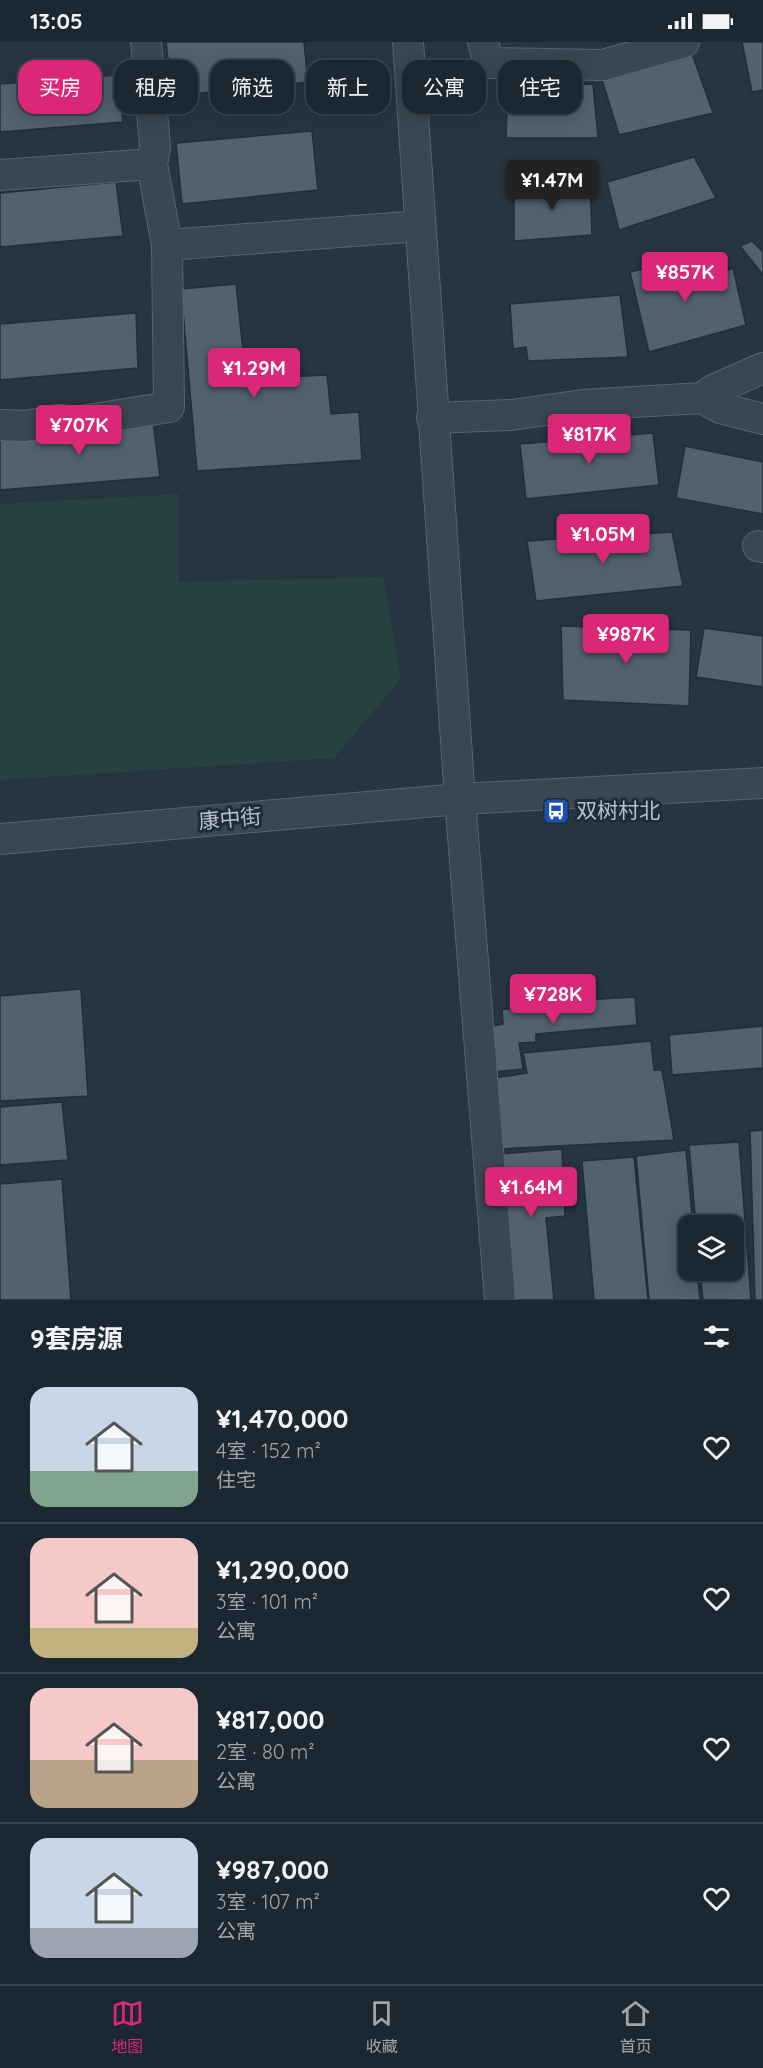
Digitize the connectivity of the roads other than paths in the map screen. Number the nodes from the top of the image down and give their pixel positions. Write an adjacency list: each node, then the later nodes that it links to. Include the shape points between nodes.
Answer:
1 (146, 42): 5 (street, via 155,147)
2 (408, 42): 7 (street)
3 (483, 42): 4 (street, via 489,63 603,65)
4 (684, 42)
5 (152, 164): 6 (street); 8 (street)
6 (0, 176)
7 (420, 226): 8 (street); 11 (street)
8 (166, 245): 13 (street, via 170,407 75,422)
9 (763, 368): 10 (street)
10 (702, 398): 11 (street); 12 (street, via 720,408)
11 (432, 418): 15 (street)
12 (763, 419)
13 (0, 425)
14 (763, 783): 15 (street, 康中街)
15 (460, 799): 16 (street, 康中街); 17 (street)
16 (0, 839)
17 (500, 1300)

